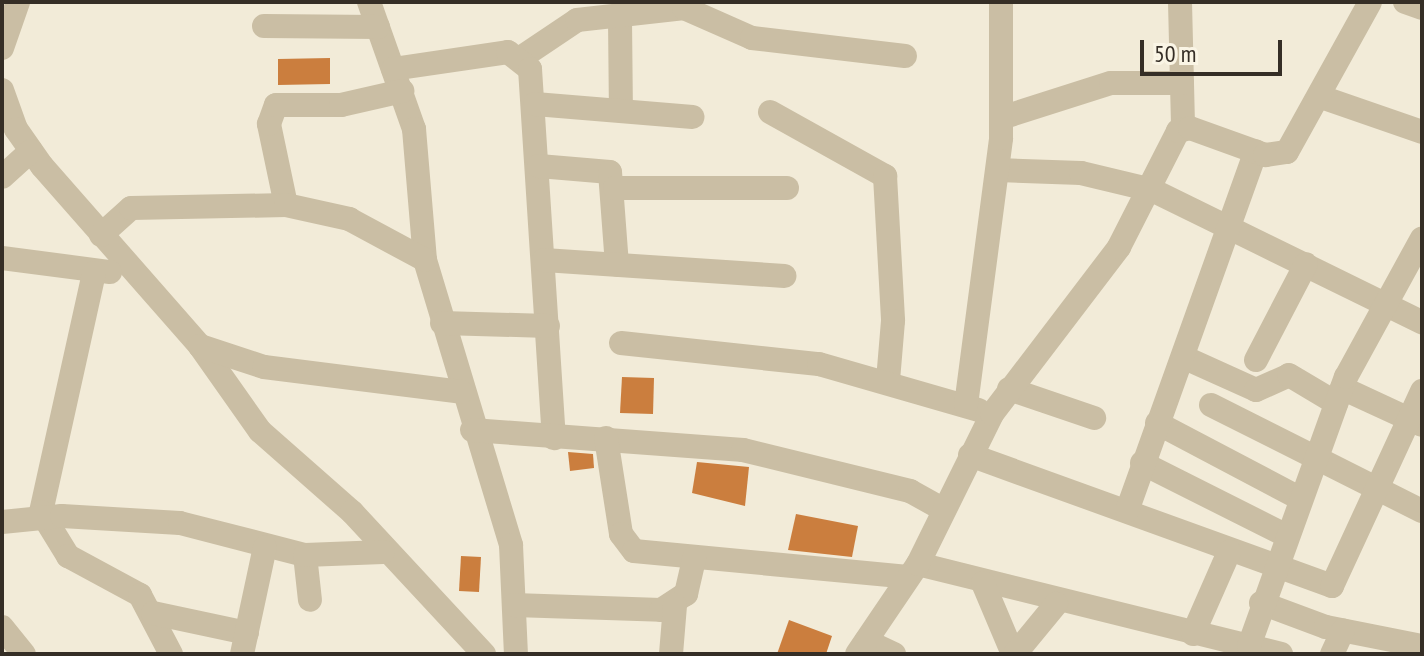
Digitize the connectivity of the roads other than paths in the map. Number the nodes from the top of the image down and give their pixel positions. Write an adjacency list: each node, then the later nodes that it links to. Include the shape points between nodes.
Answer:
1 (18, 2): 13 (street)
2 (369, 2): 12 (street)
3 (1001, 2): 24 (street)
4 (1180, 2): 17 (street)
5 (1370, 2): 19 (street)
6 (1405, 2): 8 (street)
7 (671, 5): 10 (street); 14 (street, via 752,38)
8 (1422, 8)
9 (593, 12): 10 (street); 15 (street, via 563,25)
10 (620, 20): 21 (street)
11 (264, 26): 12 (street)
12 (378, 27): 16 (street)
13 (2, 48)
14 (905, 56)
15 (522, 57): 16 (street, via 508,52); 20 (street)
16 (397, 80): 35 (street, via 341,105 276,105 269,124); 40 (street, via 414,129)
17 (1182, 83): 24 (street, via 1111,83); 25 (street)
18 (2, 90): 27 (street)
19 (1321, 97): 26 (street); 28 (street, via 1287,152)
20 (535, 104): 21 (street); 29 (street)
21 (621, 109): 23 (street)
22 (770, 112): 56 (street, via 885,176 893,321)
23 (692, 117)
24 (1001, 118): 30 (street)
25 (1183, 128): 28 (street); 34 (street)
26 (1422, 132)
27 (31, 151): 31 (street); 37 (street)
28 (1256, 151): 36 (street)
29 (539, 166): 32 (street, via 603,167); 41 (street)
30 (998, 170): 34 (street, via 1081,173); 61 (street)
31 (2, 177)
32 (615, 188): 33 (street); 43 (street)
33 (787, 188)
34 (1152, 190): 36 (street); 57 (street, via 1119,247)
35 (286, 205): 37 (street, via 131,208); 40 (street, via 349,219)
36 (1233, 229): 42 (street); 53 (street)
37 (101, 235): 44 (street)
38 (1422, 238): 47 (street)
39 (2, 258): 45 (street)
40 (425, 260): 49 (street)
41 (544, 260): 43 (street); 50 (street)
42 (1306, 264): 47 (street); 54 (street)
43 (617, 265): 46 (street)
44 (132, 271): 45 (street); 52 (street)
45 (94, 273): 81 (street)
46 (784, 276)
47 (1391, 304): 48 (street); 60 (street)
48 (1422, 322)
49 (442, 323): 50 (street); 59 (street)
50 (548, 326): 68 (street)
51 (621, 343): 56 (street, via 819,364)
52 (200, 346): 59 (street, via 264,367); 85 (street, via 260,431 352,512)
53 (1183, 357): 55 (street); 66 (street)
54 (1256, 360)
55 (1226, 376): 60 (street, via 1264,390 1276,376 1289,375); 62 (street)
56 (888, 381): 61 (street)
57 (1009, 389): 63 (street); 64 (street)
58 (1422, 391): 65 (street)
59 (461, 392): 67 (street)
60 (1339, 395): 65 (street); 72 (street)
61 (966, 405): 63 (street)
62 (1211, 405): 70 (street); 72 (street)
63 (992, 414): 71 (street)
64 (1094, 418)
65 (1416, 422): 75 (street)
66 (1157, 423): 70 (street); 73 (street)
67 (472, 430): 68 (street); 95 (street, via 511,545)
68 (554, 438): 69 (street)
69 (606, 438): 78 (street, via 743,450 910,491); 88 (street, via 625,545)
70 (1192, 441): 74 (street)
71 (970, 455): 78 (street); 79 (street)
72 (1314, 457): 75 (street); 77 (street)
73 (1142, 463): 76 (street); 79 (street)
74 (1232, 463): 76 (street); 77 (street)
75 (1379, 491): 80 (street); 90 (street, via 1332,586)
76 (1213, 498): 83 (street)
77 (1299, 498): 83 (street)
78 (941, 508): 89 (street)
79 (1127, 511): 86 (street)
80 (1422, 511)
81 (43, 519): 82 (street); 84 (street, via 155,519); 97 (street, via 68,556 126,583)
82 (2, 522)
83 (1285, 535): 90 (street)
84 (265, 547): 87 (street); 101 (street)
85 (383, 552): 87 (street); 107 (street)
86 (1229, 552): 90 (street); 100 (street)
87 (305, 555): 92 (street)
88 (694, 558): 89 (street); 96 (street, via 691,580)
89 (913, 570): 91 (street); 104 (street)
90 (1273, 570): 93 (street)
91 (983, 583): 94 (street); 111 (street)
92 (310, 600)
93 (1261, 603): 99 (street); 102 (street)
94 (1056, 604): 100 (street); 111 (street)
95 (514, 605): 96 (street, via 612,611); 108 (street)
96 (675, 605): 109 (street)
97 (153, 613): 101 (street); 106 (street)
98 (2, 627): 105 (street)
99 (1343, 630): 103 (street); 113 (street)
100 (1193, 634): 102 (street)
101 (245, 644)
102 (1249, 646): 112 (street)
103 (1422, 646)
104 (861, 648): 110 (street)
105 (24, 654)
106 (171, 654)
107 (484, 654)
108 (516, 654)
109 (671, 654)
110 (894, 654)
111 (1014, 654)
112 (1281, 654)
113 (1332, 654)

